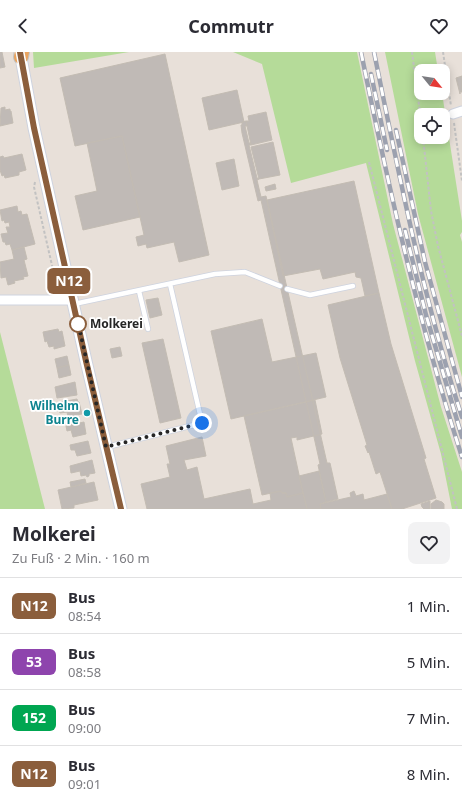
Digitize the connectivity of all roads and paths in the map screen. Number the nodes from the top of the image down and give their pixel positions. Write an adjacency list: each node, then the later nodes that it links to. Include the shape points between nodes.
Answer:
1 (412, 52): 4 (path)
2 (443, 52): 6 (path)
3 (21, 54): 16 (street, via 34,128)
4 (419, 108)
5 (462, 112): 6 (street)
6 (452, 114): 9 (path)
7 (424, 144): 18 (path, via 431,211)
8 (369, 162): 21 (path)
9 (462, 180)
10 (170, 284): 11 (lane, via 215,274 245,272); 14 (lane); 19 (lane, via 202,423)
11 (280, 286)
12 (353, 286): 13 (lane, via 310,295)
13 (287, 289)
14 (139, 291): 16 (lane); 17 (lane)
15 (0, 300): 16 (street)
16 (73, 302): 19 (street)
17 (148, 329)
18 (462, 336)
19 (106, 447): 20 (street)
20 (121, 509)
21 (457, 509)

